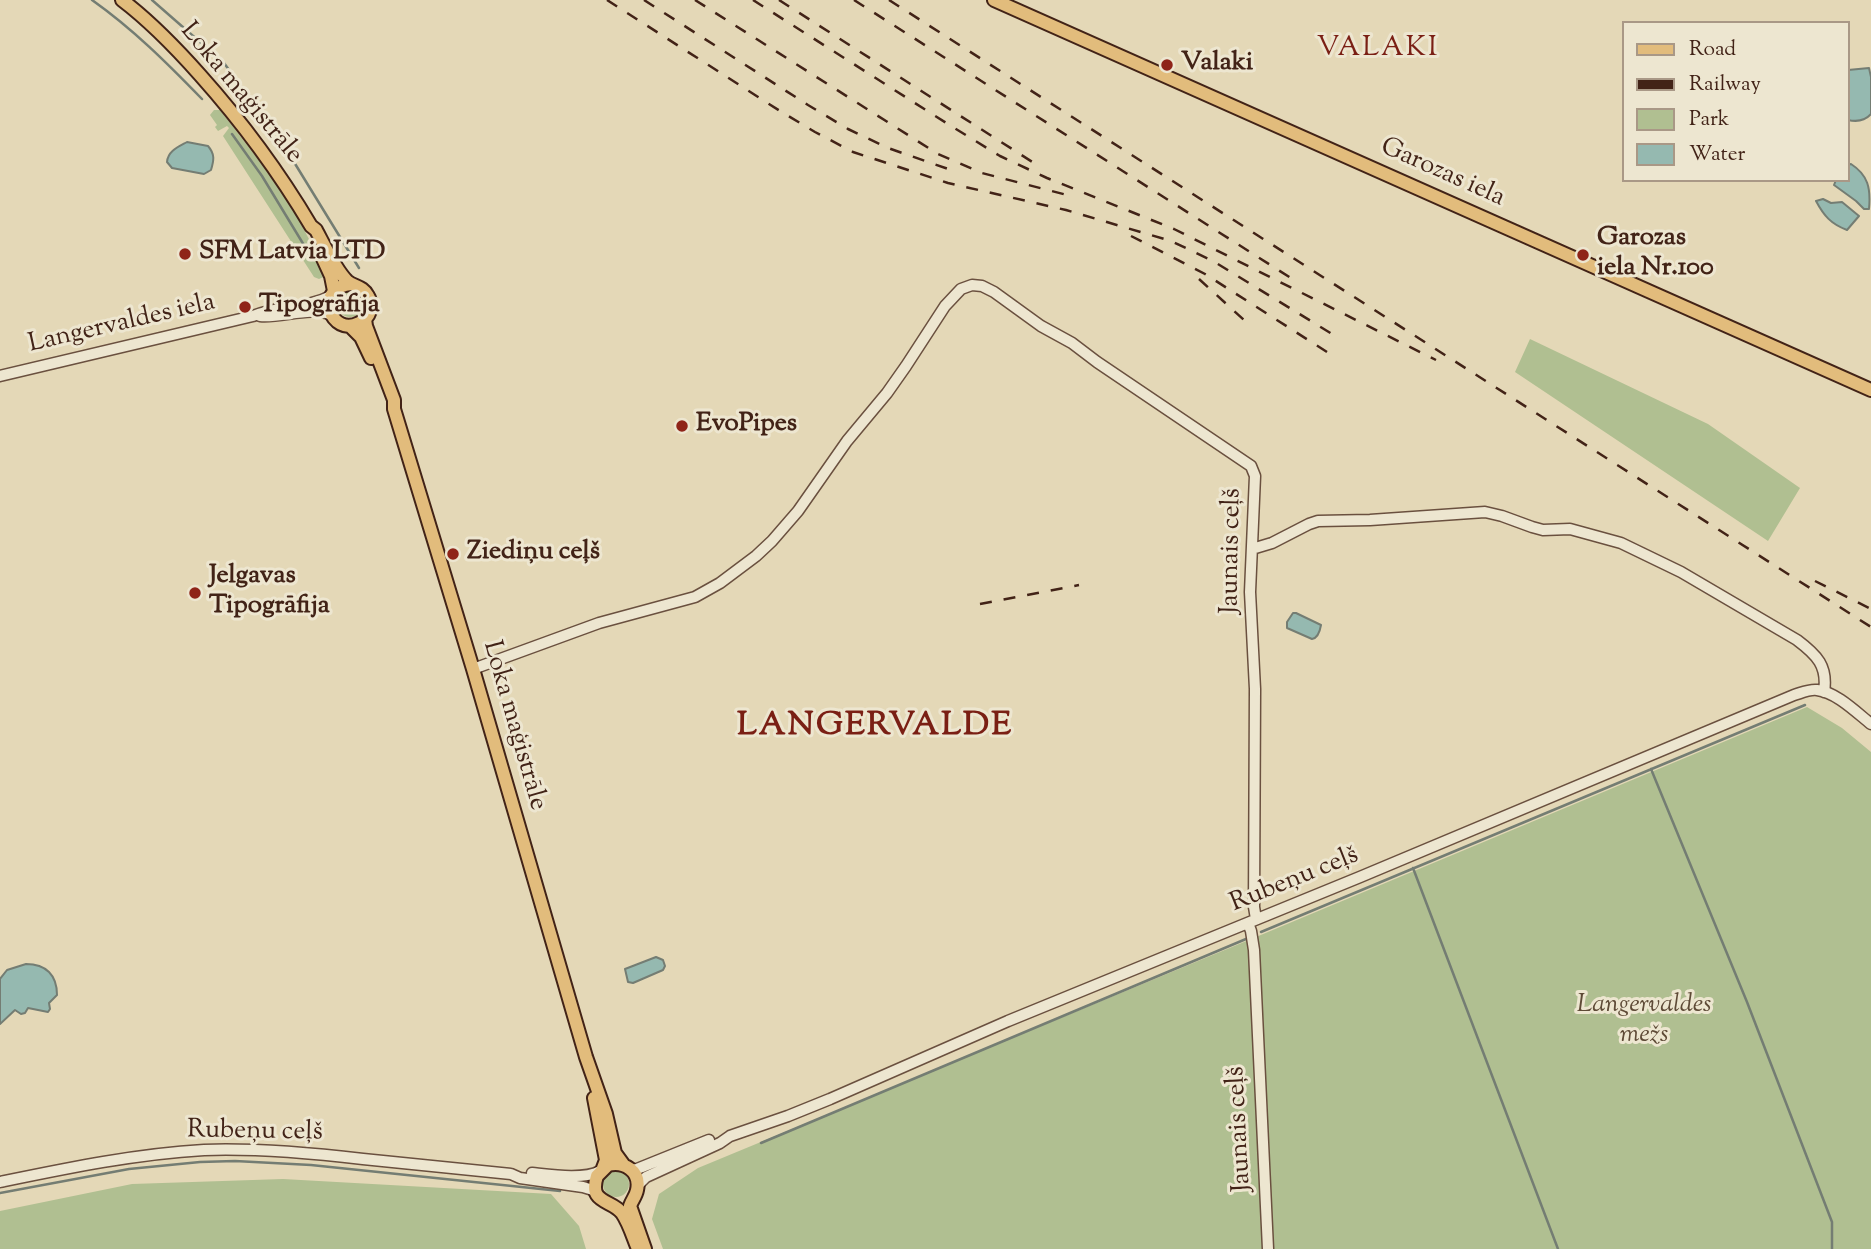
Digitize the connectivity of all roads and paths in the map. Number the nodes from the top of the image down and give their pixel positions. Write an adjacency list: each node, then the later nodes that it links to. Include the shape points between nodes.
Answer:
1 (122, 0): 3 (main road, Loka maģistrāle, via 172,45 233,113)
2 (994, 0): 11 (main road, Garozas iela)
3 (312, 226): 4 (main road, Loka maģistrāle); 5 (main road, Loka maģistrāle)
4 (351, 284): 5 (main road); 8 (main road, Loka maģistrāle, via 363,288 370,299)
5 (333, 293): 6 (main road, Loka maģistrāle); 7 (street, Langervaldes iela, via 316,303)
6 (332, 315): 7 (street, Langervaldes iela); 9 (main road, Loka maģistrāle)
7 (253, 316): 10 (street, Langervaldes iela)
8 (365, 319): 9 (main road); 12 (main road, Loka maģistrāle)
9 (350, 326): 12 (main road, Loka maģistrāle, via 361,338)
10 (0, 376)
11 (1871, 390)
12 (394, 409): 14 (main road, Loka maģistrāle)
13 (1252, 549): 14 (street, Jaunais ceļš, via 1255,476 1251,466 994,292 971,285 945,306 887,393 798,511 757,556 695,597 599,623); 15 (street, via 1318,521 1485,512 1543,530 1570,529 1621,543 1681,572 1797,640 1819,661 1826,679); 17 (street, Jaunais ceļš)
14 (473, 669): 18 (main road, Loka maģistrāle)
15 (1824, 692): 16 (street); 17 (street, Rubeņu ceļš, via 1808,690 1794,695)
16 (1871, 724)
17 (1252, 921): 19 (street, Rubeņu ceļš); 30 (street, Jaunais ceļš)
18 (586, 1057): 20 (main road, Loka maģistrāle, via 615,1153); 21 (main road, Loka maģistrāle, via 606,1160)
19 (730, 1136): 20 (street, Rubeņu ceļš, via 637,1169); 24 (street, Rubeņu ceļš)
20 (627, 1167): 21 (main road, via 612,1164); 24 (main road, Loka maģistrāle)
21 (601, 1170): 22 (street, Rubeņu ceļš, via 584,1176); 25 (main road, Loka maģistrāle)
22 (511, 1174): 23 (street, Rubeņu ceļš, via 318,1154 229,1150 138,1157); 25 (street, Rubeņu ceļš)
23 (0, 1182)
24 (638, 1185): 26 (main road)
25 (596, 1191): 27 (main road, via 601,1200)
26 (632, 1200): 27 (main road); 29 (main road)
27 (614, 1206): 28 (main road, via 625,1218)
28 (638, 1249)
29 (645, 1249)
30 (1268, 1249)

